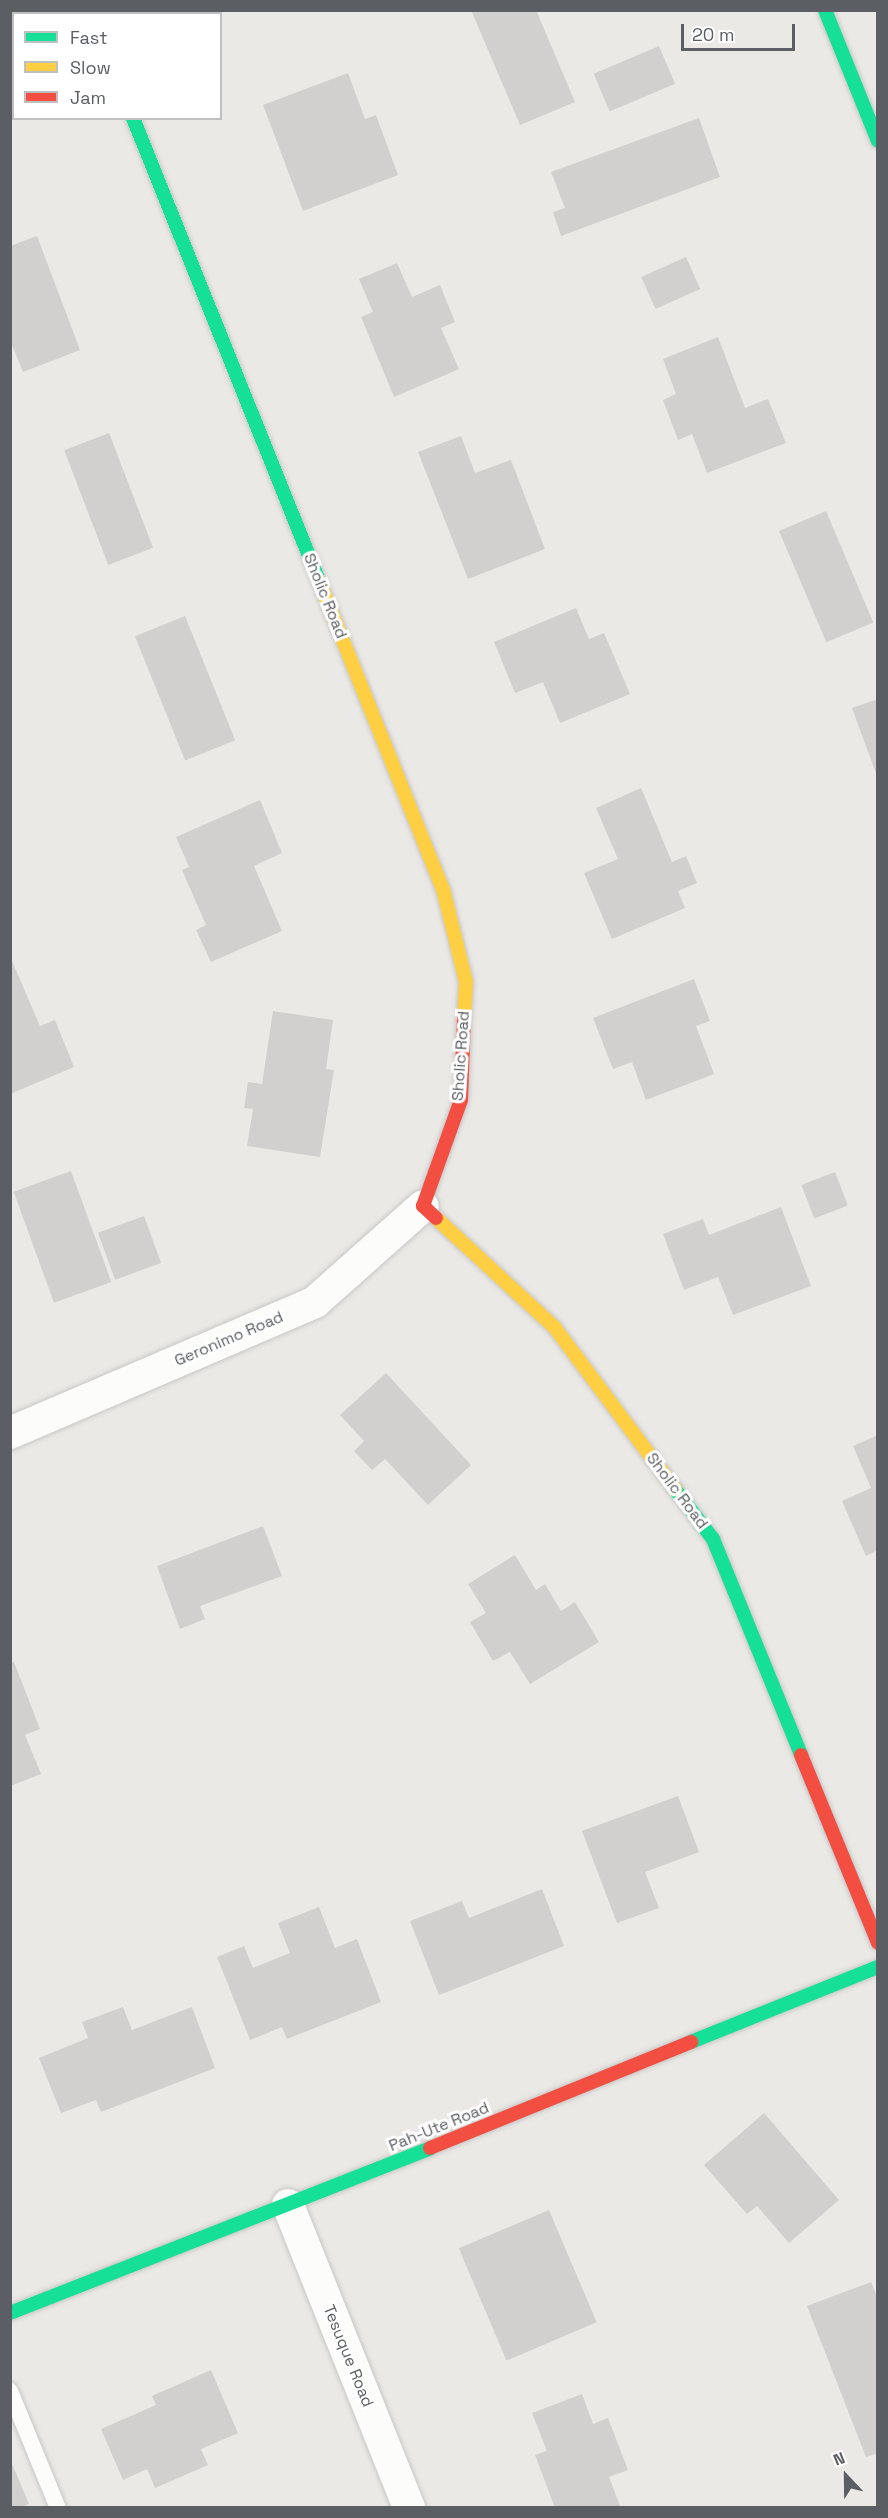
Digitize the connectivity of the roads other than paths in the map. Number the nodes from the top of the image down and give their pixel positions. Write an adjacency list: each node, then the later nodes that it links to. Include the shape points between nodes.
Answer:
1 (825, 10): 3 (street)
2 (134, 120): 4 (street, Sholic Road, via 443,889 466,982 461,1100)
3 (878, 141)
4 (423, 1206): 5 (street, Geronimo Road, via 315,1302); 6 (street, Sholic Road, via 555,1328 713,1539)
5 (10, 1433)
6 (878, 1943)
7 (878, 1967): 8 (street, Pah-Ute Road)
8 (288, 2205): 9 (street, Pah-Ute Road); 12 (street, Tesuque Road)
9 (10, 2313)
10 (10, 2391): 11 (lane)
11 (58, 2508)
12 (409, 2508)

